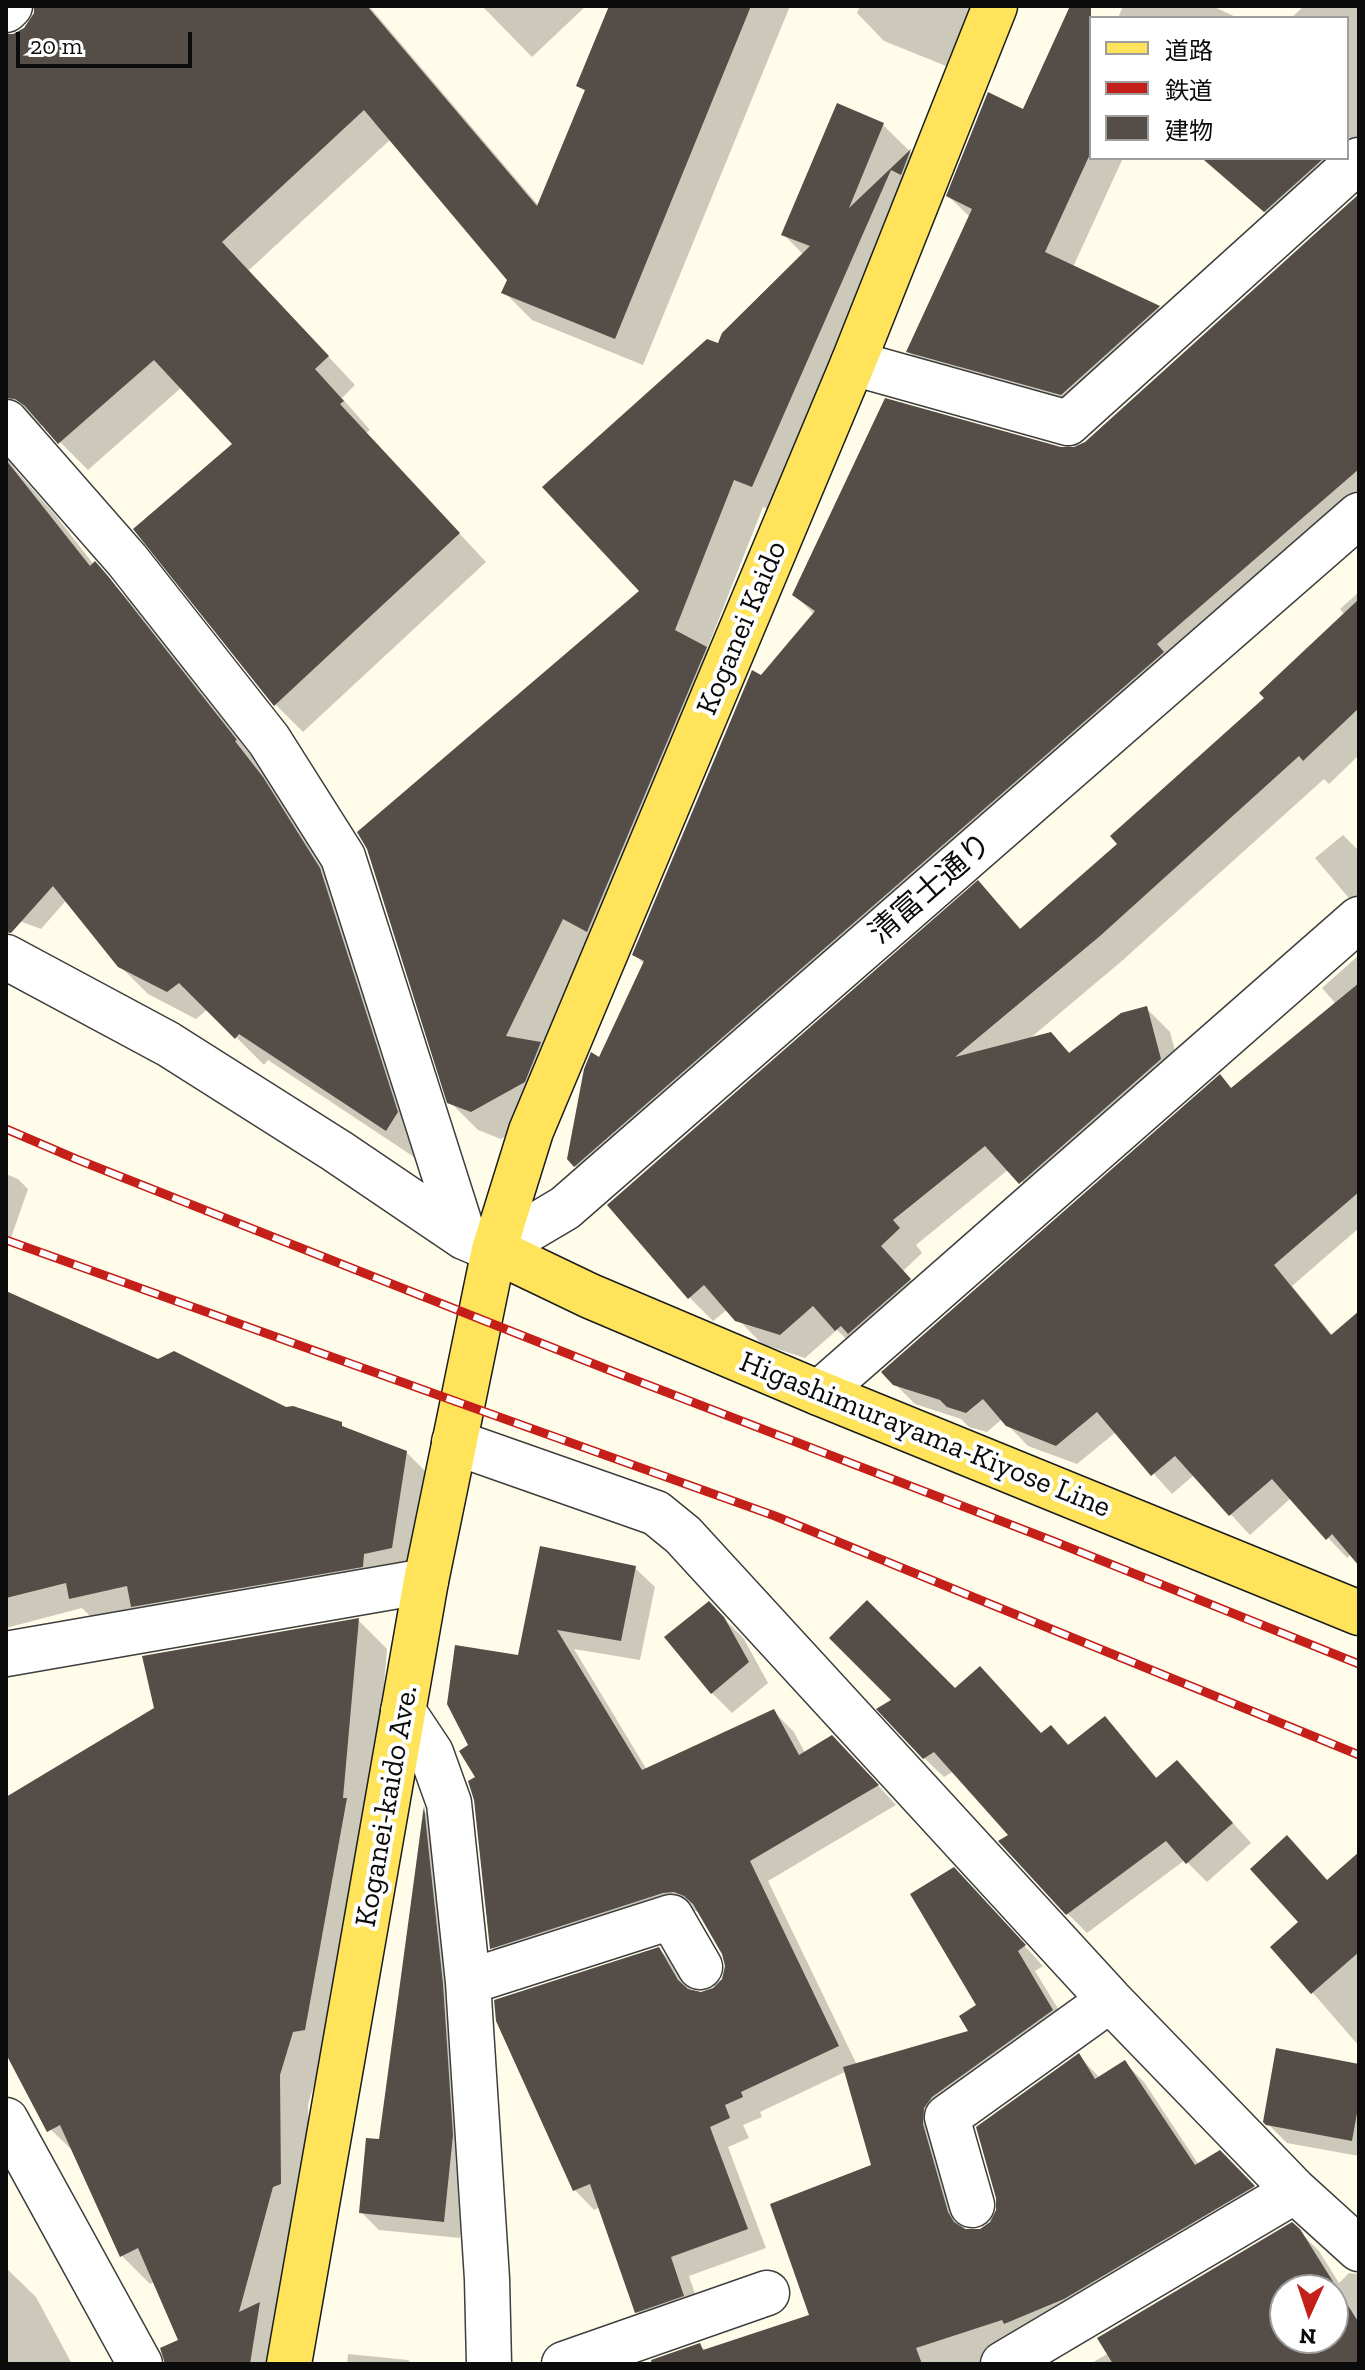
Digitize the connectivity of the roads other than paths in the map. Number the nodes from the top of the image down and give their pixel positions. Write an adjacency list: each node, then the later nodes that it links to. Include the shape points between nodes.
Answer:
1 (995, 6): 3 (main road, Koganei Kaido)
2 (1359, 160): 3 (street, via 1068,423)
3 (853, 363): 8 (main road, Koganei Kaido)
4 (6, 422): 8 (street, via 127,560 269,740 343,857)
5 (1359, 515): 8 (street, 清富士通り, via 565,1208)
6 (1359, 919): 9 (street)
7 (6, 957): 8 (street, via 168,1044)
8 (479, 1244): 9 (main road, Higashimurayama-Kiyose Line); 10 (main road, Koganei-kaido Ave.)
9 (819, 1393): 12 (main road, Higashimurayama-Kiyose Line)
10 (454, 1442): 11 (main road, Koganei-kaido Ave.); 17 (street, via 656,1513 683,1535)
11 (426, 1581): 13 (street); 14 (main road, Koganei-kaido Ave.)
12 (1359, 1613)
13 (6, 1654)
14 (403, 1711): 16 (street, via 431,1753 449,1803); 24 (main road, Koganei-kaido Ave.)
15 (700, 1967): 16 (street, via 671,1917)
16 (468, 1982): 25 (street)
17 (1110, 2000): 19 (street); 20 (street, via 947,2117)
18 (6, 2120): 23 (street)
19 (1295, 2191): 21 (street); 27 (street)
20 (972, 2205)
21 (1359, 2249)
22 (767, 2293): 26 (street)
23 (140, 2364)
24 (289, 2364)
25 (489, 2364)
26 (564, 2364)
27 (1003, 2364)

